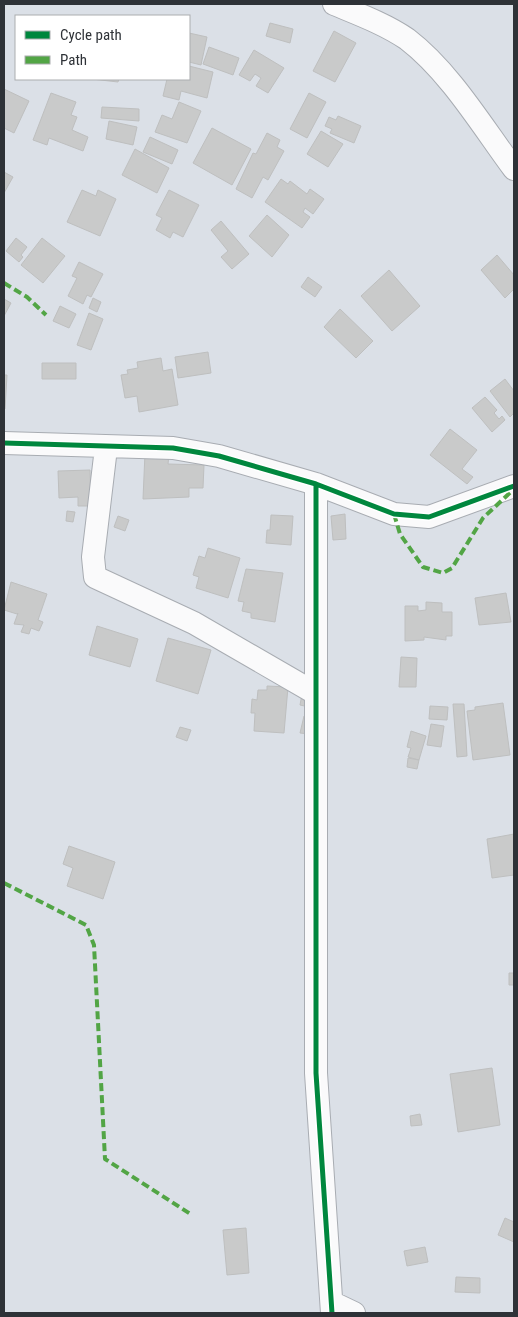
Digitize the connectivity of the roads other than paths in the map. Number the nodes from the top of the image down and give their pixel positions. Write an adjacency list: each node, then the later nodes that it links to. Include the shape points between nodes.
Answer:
1 (334, 4): 2 (street, via 406,39 436,66)
2 (514, 169)
3 (4, 443): 4 (street)
4 (106, 448): 5 (street, via 173,448 219,456); 7 (street, via 92,556 95,577 194,624)
5 (316, 484): 6 (street, via 394,514 429,517); 7 (street)
6 (514, 486)
7 (315, 693): 8 (street, via 316,1073)
8 (332, 1308): 9 (street)
9 (354, 1313)

